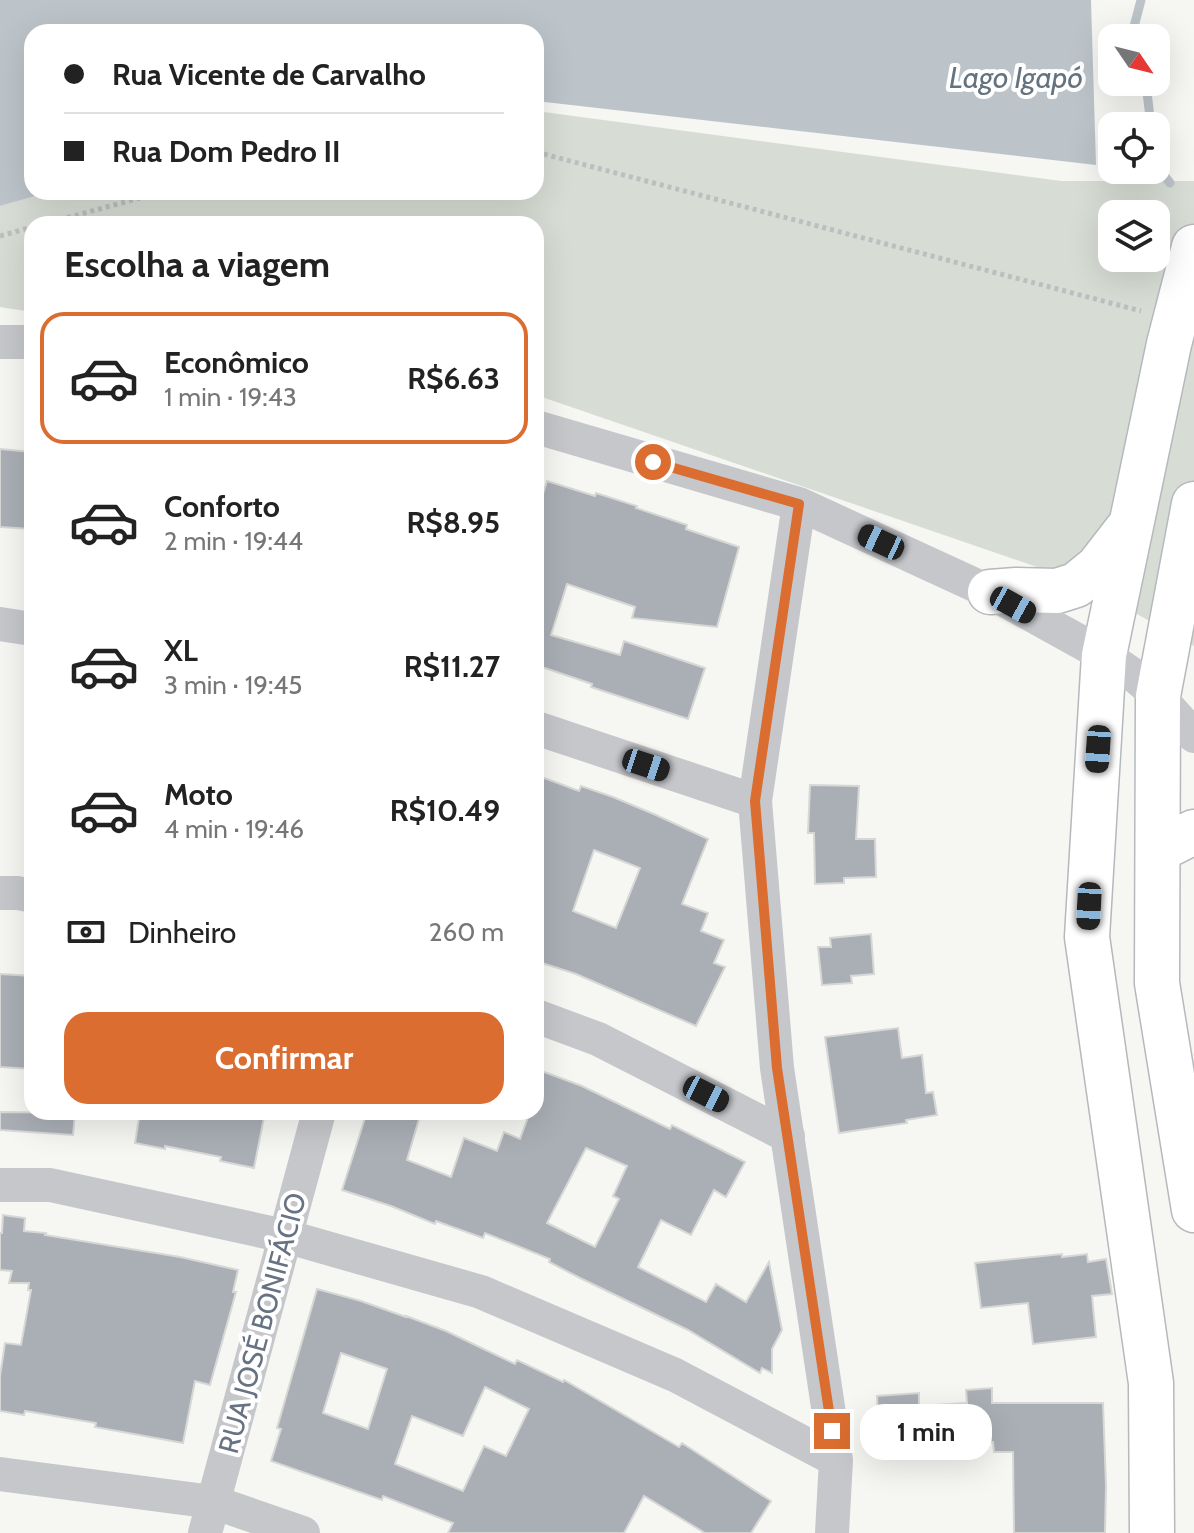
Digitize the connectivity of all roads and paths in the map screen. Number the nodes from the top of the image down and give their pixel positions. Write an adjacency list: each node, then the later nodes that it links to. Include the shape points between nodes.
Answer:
1 (544, 154): 7 (path)
2 (132, 200): 3 (path)
3 (74, 216)
4 (24, 229): 5 (path)
5 (0, 236)
6 (1194, 247): 13 (main road)
7 (1141, 311)
8 (0, 342): 9 (street)
9 (24, 342)
10 (544, 429): 11 (street)
11 (799, 504): 14 (street); 21 (street)
12 (1194, 504): 18 (main road)
13 (1132, 522): 14 (main road, via 1098,567 1076,585 1057,591); 17 (main road)
14 (990, 592): 17 (street)
15 (0, 624): 16 (street)
16 (24, 628)
17 (1104, 655): 18 (street); 36 (main road, via 1087,937 1151,1383)
18 (1158, 696): 20 (street); 22 (main road)
19 (544, 731): 21 (street)
20 (1194, 736)
21 (755, 801): 27 (street, via 777,1068)
22 (1176, 841): 29 (main road, via 1157,983)
23 (0, 893): 24 (street)
24 (24, 894)
25 (544, 1019): 27 (street, via 598,1039)
26 (317, 1120): 30 (street, RUA JOSÉ BONIFÁCIO)
27 (788, 1136): 31 (street)
28 (0, 1185): 30 (street, via 50,1185)
29 (1194, 1210)
30 (285, 1236): 31 (street, via 481,1292 675,1375); 33 (street, RUA JOSÉ BONIFÁCIO)
31 (836, 1460): 35 (street)
32 (0, 1474): 33 (street)
33 (209, 1518): 34 (street)
34 (303, 1533)
35 (832, 1533)
36 (1152, 1533)

